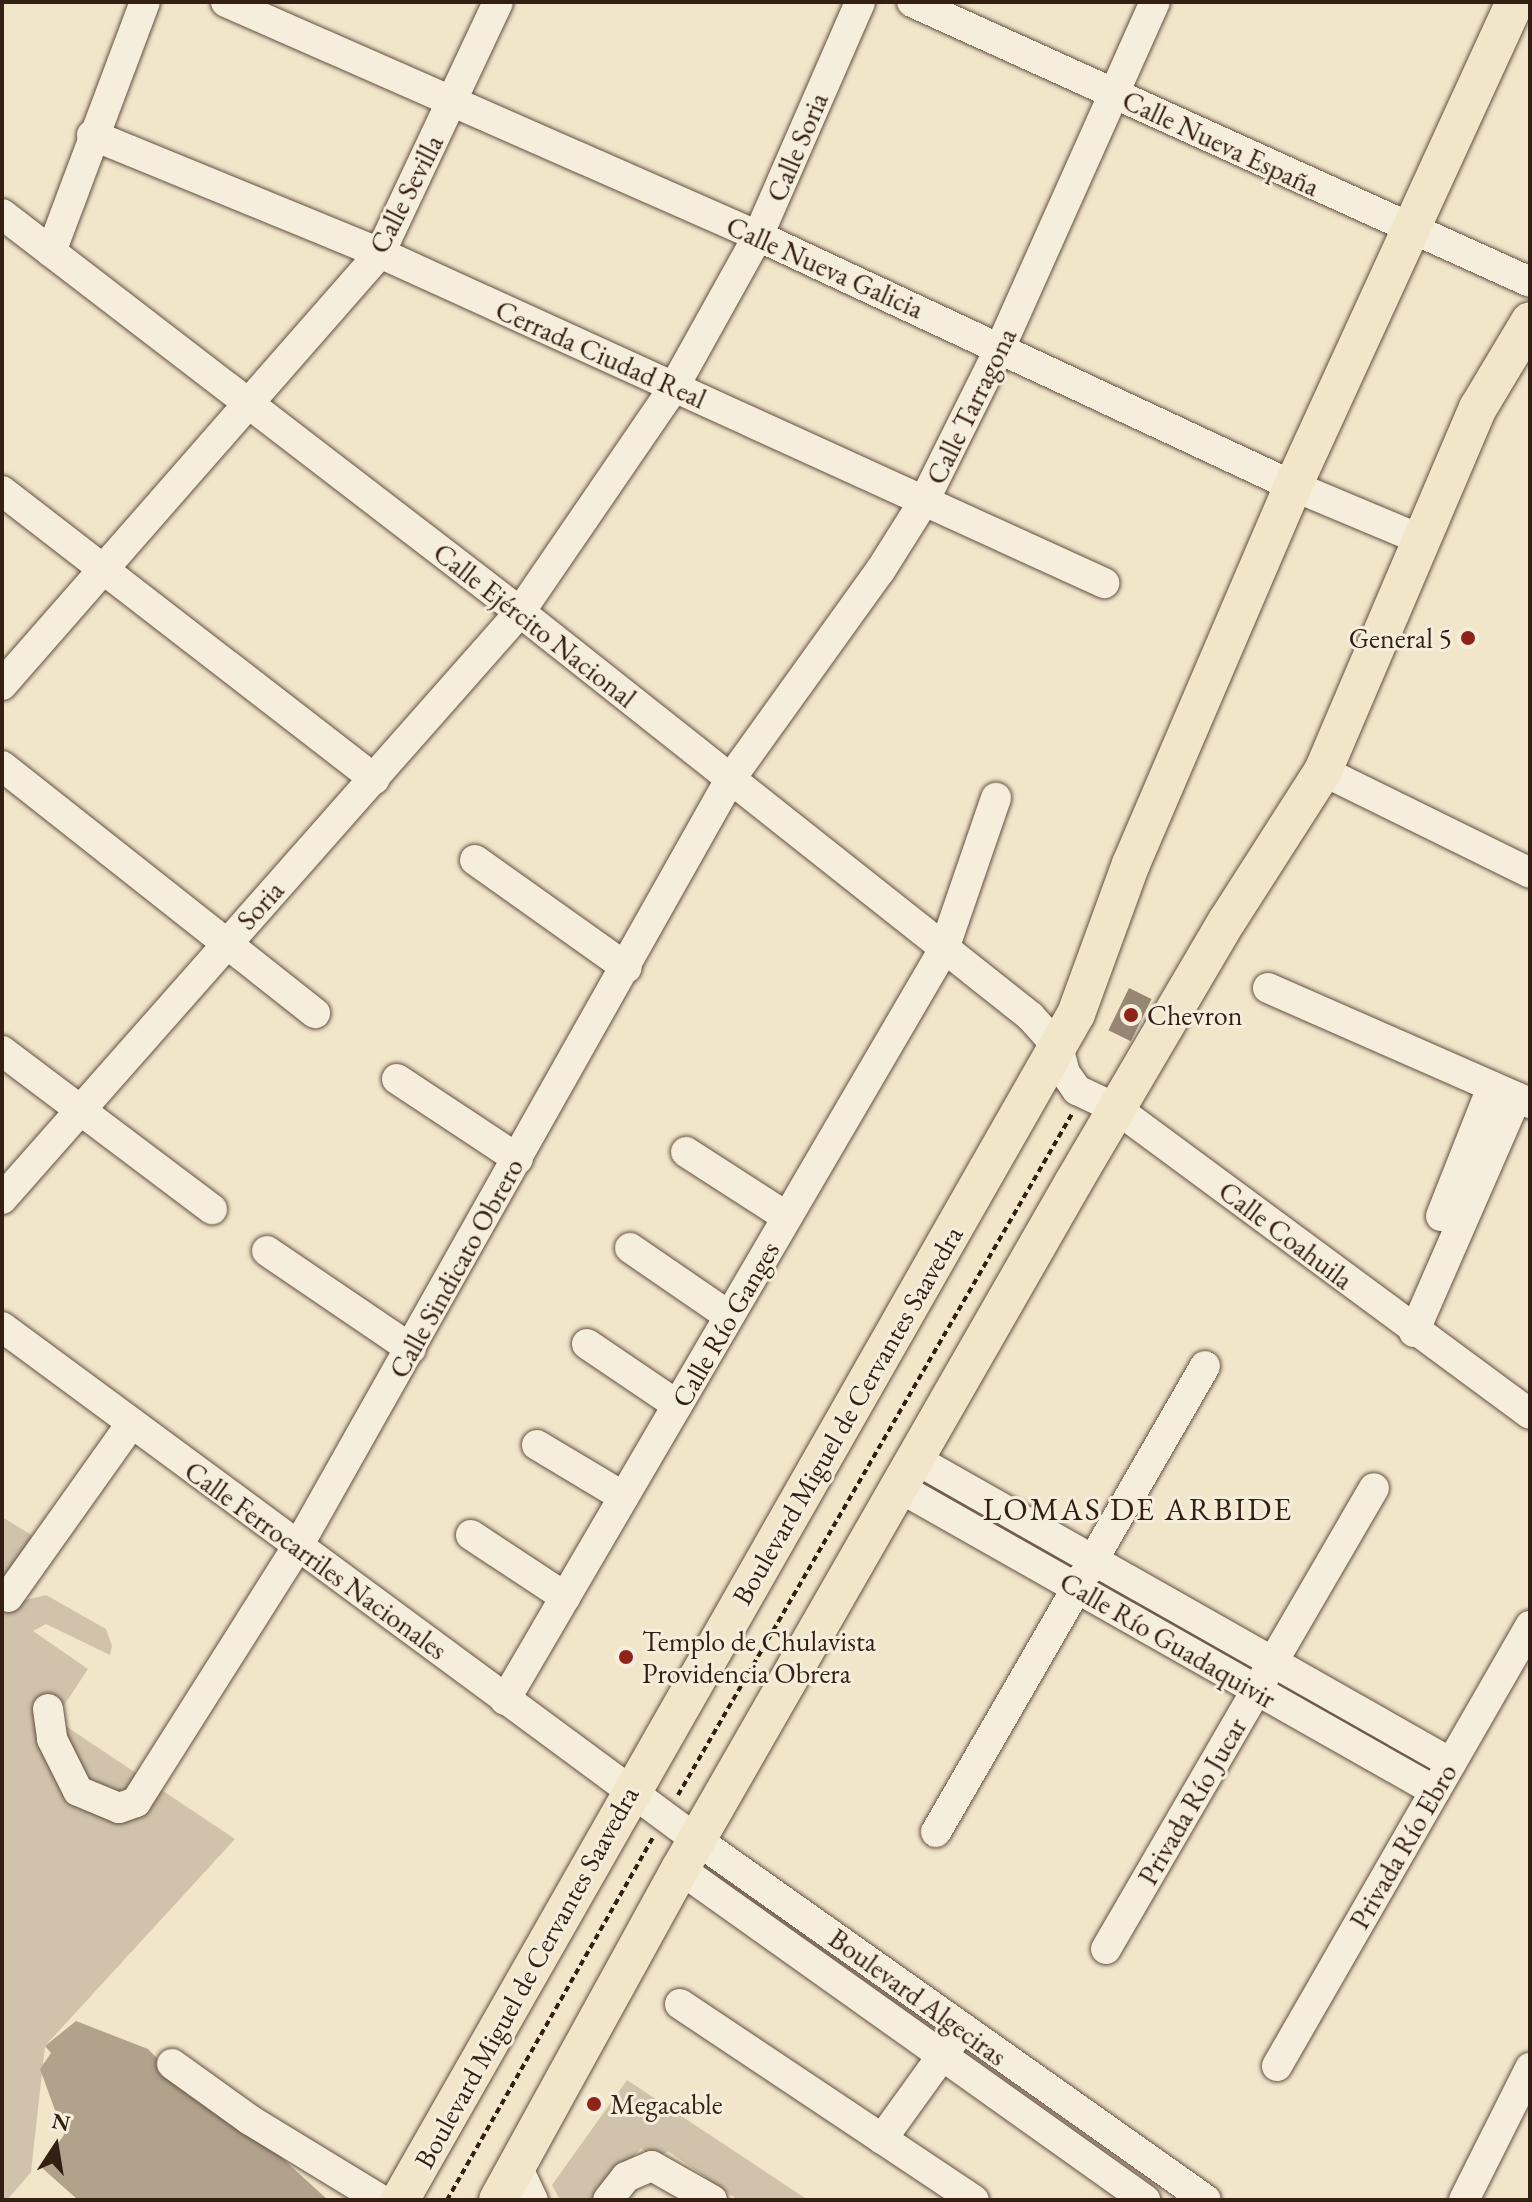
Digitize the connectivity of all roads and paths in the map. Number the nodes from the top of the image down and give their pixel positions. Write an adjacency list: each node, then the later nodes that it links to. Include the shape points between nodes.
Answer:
1 (145, 2): 10 (street)
2 (226, 2): 9 (street, Calle Nueva Galicia)
3 (498, 2): 9 (street, Calle Sevilla)
4 (860, 2): 13 (street, Calle Soria)
5 (912, 2): 8 (street, Calle Nueva España)
6 (1155, 2): 8 (street, Calle Tarragona)
7 (1515, 2): 12 (main road, Boulevard Miguel de Cervantes Saavedra)
8 (1114, 94): 12 (street, Calle Nueva España); 18 (street, Calle Tarragona)
9 (455, 101): 13 (street, Calle Nueva Galicia); 15 (street, Calle Sevilla)
10 (92, 135): 14 (street); 15 (street, Cerrada Ciudad Real)
11 (2, 214): 14 (street, Calle Ejército Nacional)
12 (1407, 228): 16 (street, Calle Nueva España); 21 (main road, Boulevard Miguel de Cervantes Saavedra)
13 (758, 236): 18 (street, Calle Nueva Galicia); 19 (street, Calle Soria)
14 (51, 252): 20 (street, Calle Ejército Nacional)
15 (380, 253): 19 (street, Cerrada Ciudad Real); 20 (street, Calle Sevilla)
16 (1530, 282)
17 (1530, 321): 24 (main road, via 1490,384)
18 (1001, 346): 21 (street, Calle Nueva Galicia); 23 (street, Calle Tarragona)
19 (674, 387): 23 (street, Cerrada Ciudad Real); 27 (street, Calle Soria)
20 (250, 401): 25 (street, Calle Sevilla); 27 (street, Calle Ejército Nacional)
21 (1293, 486): 24 (street, Calle Nueva Galicia); 41 (main road, Boulevard Miguel de Cervantes Saavedra)
22 (2, 491): 25 (street)
23 (924, 501): 26 (street, Cerrada Ciudad Real); 31 (street, Calle Tarragona)
24 (1420, 539): 30 (main road)
25 (105, 569): 28 (street, Calle Sevilla); 32 (street)
26 (1104, 583)
27 (520, 612): 31 (street, Calle Ejército Nacional); 32 (street, Soria)
28 (2, 685)
29 (2, 766): 36 (street)
30 (1323, 771): 35 (street); 45 (main road)
31 (731, 778): 37 (street, Calle Ejército Nacional); 38 (street, Calle Sindicato Obrero)
32 (375, 779): 36 (street, Soria)
33 (996, 798): 37 (street, Calle Río Ganges)
34 (475, 860): 38 (street)
35 (1530, 873)
36 (226, 943): 40 (street); 46 (street, Soria)
37 (944, 949): 41 (street, Calle Ejército Nacional, via 1030,1016); 51 (street, Calle Río Ganges)
38 (627, 968): 48 (street, Calle Sindicato Obrero)
39 (1268, 988): 44 (street)
40 (315, 1013)
41 (1058, 1047): 45 (street, Calle Coahuila, via 1069,1083); 79 (main road, Boulevard Miguel de Cervantes Saavedra)
42 (2, 1051): 46 (street)
43 (397, 1079): 48 (street)
44 (1513, 1096): 55 (street)
45 (1100, 1102): 55 (street, Calle Coahuila); 64 (main road); 81 (path)
46 (79, 1113): 49 (street, Soria); 50 (street)
47 (686, 1152): 51 (street)
48 (518, 1159): 58 (street, Calle Sindicato Obrero)
49 (2, 1199)
50 (212, 1209)
51 (787, 1217): 54 (street, Calle Río Ganges)
52 (630, 1248): 54 (street)
53 (267, 1251): 58 (street)
54 (729, 1316): 60 (street, Calle Río Ganges)
55 (1406, 1326): 61 (street, Calle Coahuila)
56 (2, 1327): 62 (street, Calle Ferrocarriles Nacionales)
57 (587, 1344): 60 (street)
58 (411, 1349): 68 (street, Calle Sindicato Obrero)
59 (1205, 1366): 69 (street)
60 (677, 1405): 66 (street, Calle Río Ganges)
61 (1530, 1414)
62 (131, 1424): 68 (street, Calle Ferrocarriles Nacionales); 71 (street)
63 (537, 1445): 66 (street)
64 (909, 1474): 69 (street, Calle Río Guadaquivir); 70 (street, Calle Río Guadaquivir); 83 (main road)
65 (1374, 1488): 74 (street, Privada Río Jucar)
66 (624, 1497): 72 (street, Calle Río Ganges)
67 (471, 1535): 72 (street)
68 (298, 1546): 76 (street, Calle Ferrocarriles Nacionales); 77 (street, Calle Sindicato Obrero, via 136,1802 119,1808 78,1791 52,1739)
69 (1093, 1560): 70 (street); 74 (street, Calle Río Guadaquivir)
70 (1077, 1588): 75 (street, Calle Río Guadaquivir); 82 (street)
71 (8, 1597)
72 (565, 1597): 76 (street, Calle Río Ganges)
73 (1530, 1626): 78 (street, Privada Río Ebro)
74 (1273, 1662): 75 (street, Privada Río Jucar); 78 (street, Calle Río Guadaquivir)
75 (1256, 1690): 80 (street, Calle Río Guadaquivir); 84 (street, Privada Río Jucar)
76 (505, 1700): 79 (street, Calle Ferrocarriles Nacionales)
77 (48, 1709)
78 (1451, 1763): 80 (street, Privada Río Ebro)
79 (631, 1791): 81 (street, Boulevard Algeciras); 94 (main road, Boulevard Miguel de Cervantes Saavedra)
80 (1435, 1791): 89 (street, Privada Río Ebro)
81 (665, 1816): 83 (street, Boulevard Algeciras); 95 (path)
82 (936, 1832)
83 (688, 1854): 86 (street, Boulevard Algeciras); 87 (street, Boulevard Algeciras); 92 (main road)
84 (1106, 1949)
85 (680, 2004): 91 (street)
86 (969, 2033): 87 (street); 102 (street, Boulevard Algeciras)
87 (952, 2062): 91 (street); 101 (street, Boulevard Algeciras)
88 (172, 2064): 93 (street, via 250,2120)
89 (1277, 2066)
90 (1530, 2068): 103 (street)
91 (891, 2145): 100 (street)
92 (516, 2164): 96 (main road); 97 (street)
93 (381, 2200)
94 (400, 2200)
95 (447, 2200)
96 (498, 2200)
97 (533, 2200)
98 (608, 2200): 99 (street, via 626,2177 652,2166)
99 (712, 2200)
100 (974, 2200)
101 (1145, 2200)
102 (1206, 2200)
103 (1464, 2200)

